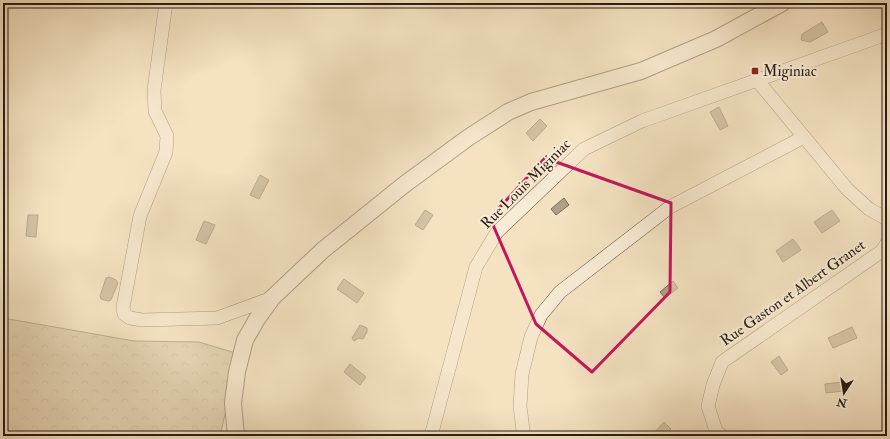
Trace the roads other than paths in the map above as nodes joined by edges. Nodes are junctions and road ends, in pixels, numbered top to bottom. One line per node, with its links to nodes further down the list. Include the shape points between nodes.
1 (166, 3): 8 (street, via 154,90 155,111 167,136 166,152 140,216 123,307 124,314 142,320 217,318)
2 (782, 3): 8 (street, via 716,39 641,71 531,102 508,112 468,137 405,184 322,250)
3 (887, 34): 4 (street, Rue Louis Miginiac)
4 (757, 80): 5 (street); 11 (street, Rue Louis Miginiac, via 642,121 584,149 497,232 476,268)
5 (804, 137): 6 (street, via 847,189 869,209); 9 (street, via 670,207 560,292 541,315 531,337 522,374 520,406)
6 (887, 219)
7 (887, 243): 12 (street, Rue Gaston et Albert Granet, via 882,250 722,362 708,406 716,431)
8 (272, 298): 10 (street, via 256,319 245,340 236,372 233,403)
9 (525, 434)
10 (236, 436)
11 (431, 436)
12 (722, 436)

